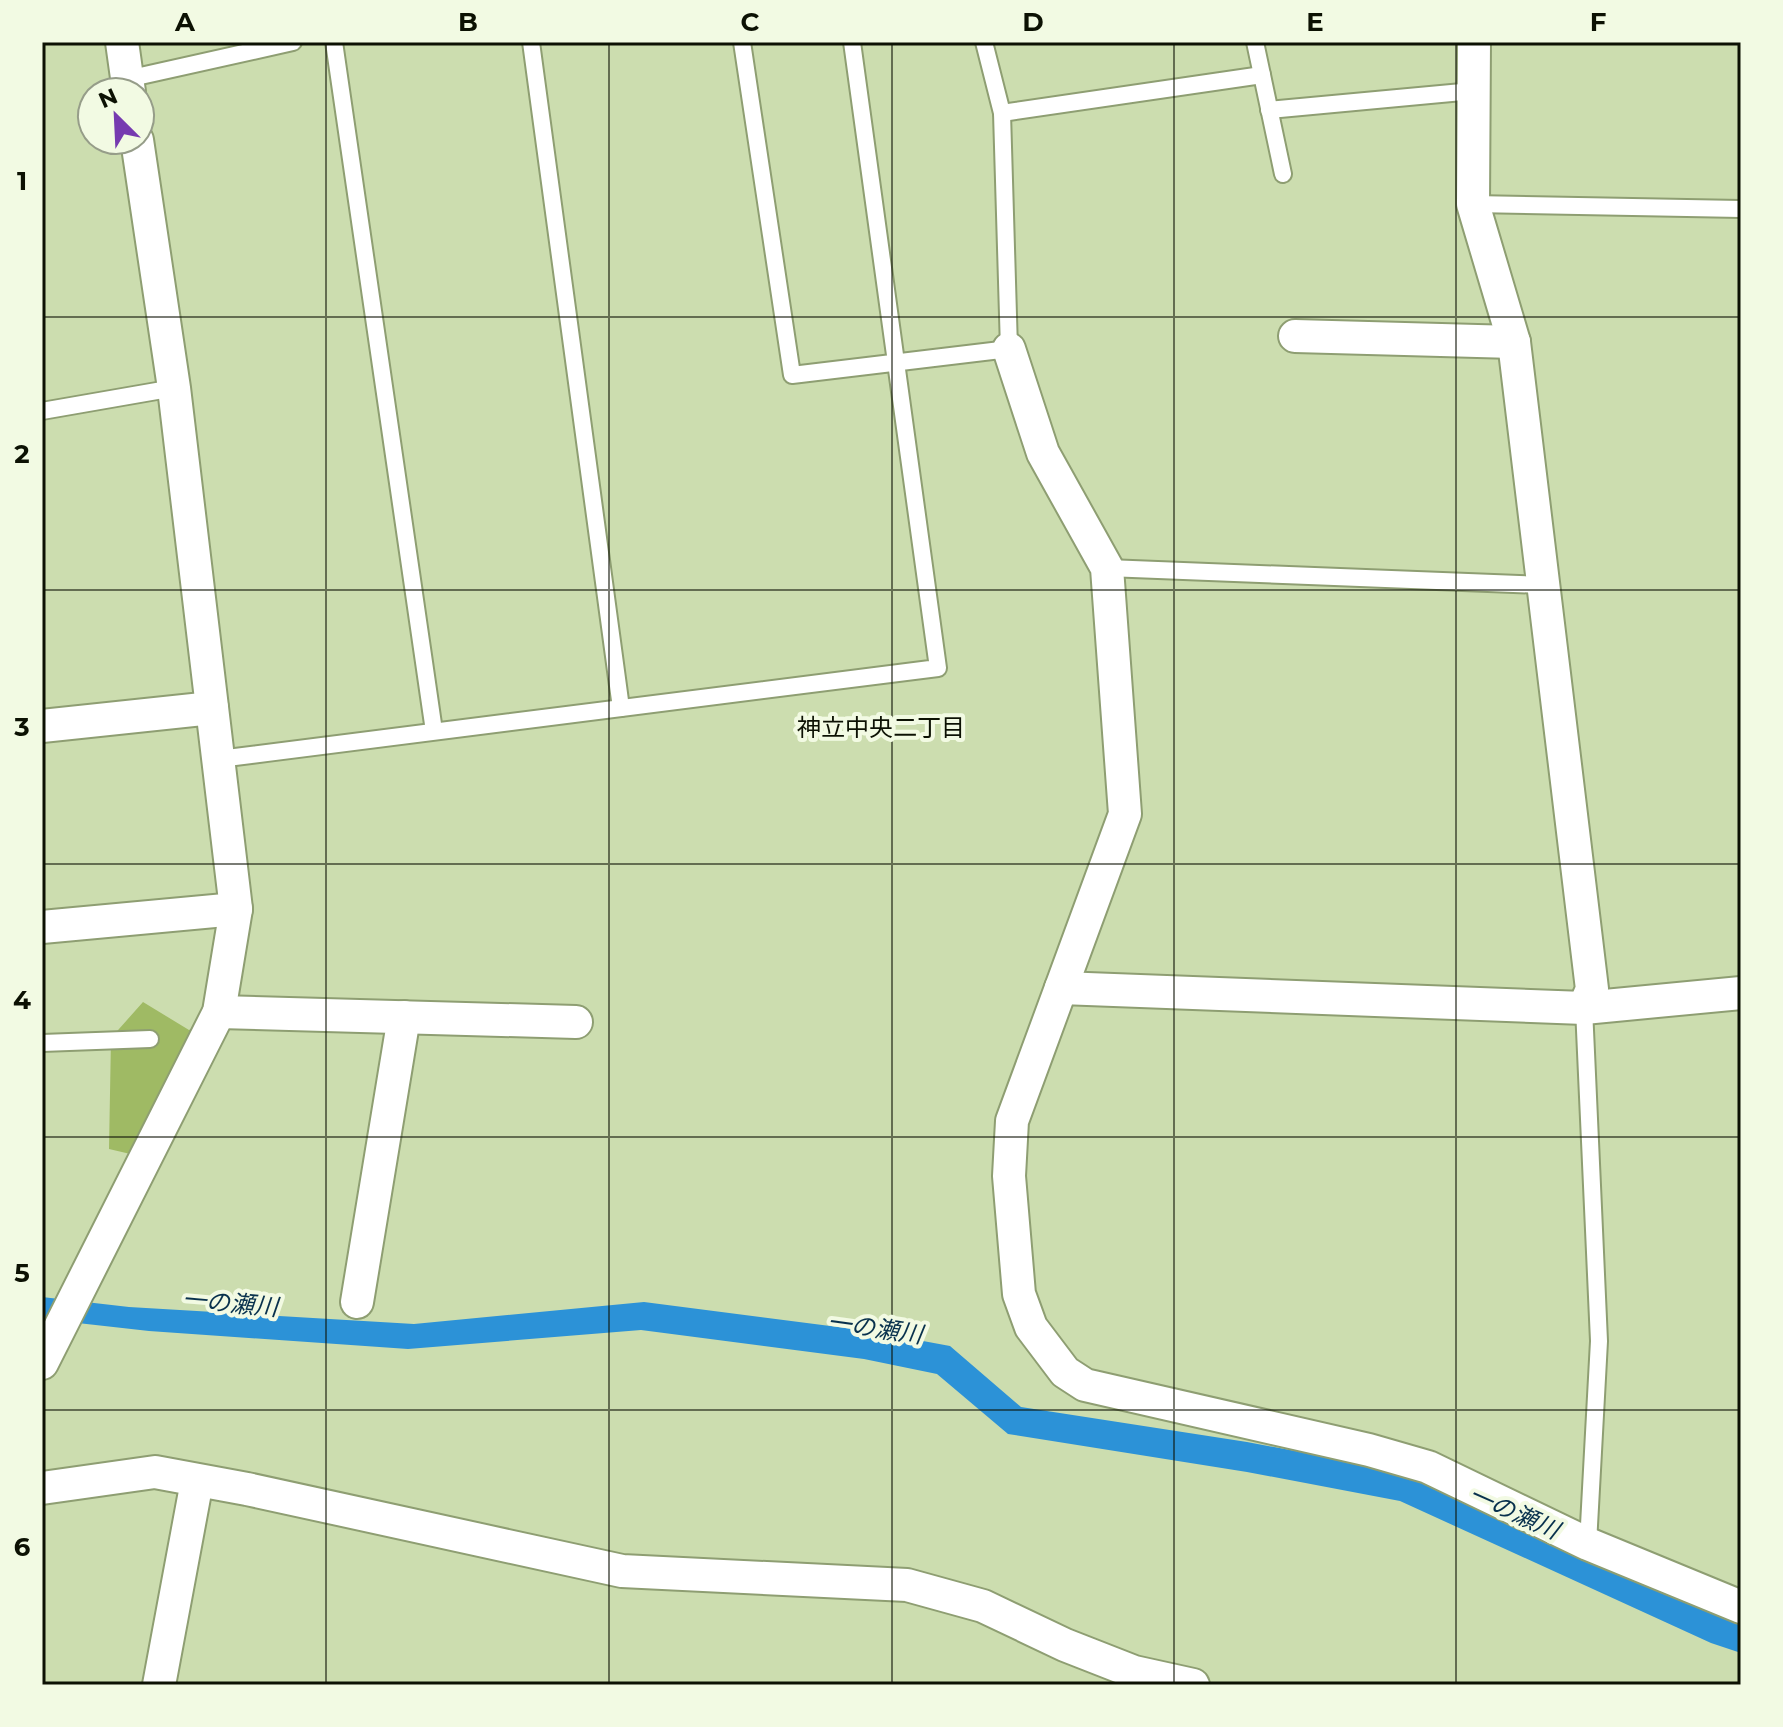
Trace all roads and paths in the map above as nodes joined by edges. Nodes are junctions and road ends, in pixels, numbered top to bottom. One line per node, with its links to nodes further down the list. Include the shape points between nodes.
1 (122, 42): 11 (street)
2 (293, 42): 12 (lane)
3 (334, 42): 31 (lane)
4 (531, 42): 29 (lane)
5 (742, 42): 23 (lane, via 792,375)
6 (852, 42): 23 (lane)
7 (984, 42): 15 (lane)
8 (1255, 42): 10 (lane)
9 (1474, 42): 13 (street)
10 (1262, 75): 14 (lane); 15 (lane)
11 (127, 76)
12 (156, 78)
13 (1473, 91): 14 (lane); 18 (street)
14 (1269, 110): 17 (lane)
15 (1002, 113): 22 (lane)
16 (139, 156): 24 (street)
17 (1283, 174)
18 (1473, 204): 19 (lane); 21 (street)
19 (1741, 209)
20 (1295, 336): 21 (street)
21 (1514, 342): 27 (street)
22 (1009, 349): 23 (lane); 26 (street, via 1043,453)
23 (896, 362): 29 (lane, via 938,668)
24 (174, 388): 25 (lane); 28 (street)
25 (42, 411)
26 (1107, 568): 27 (lane); 35 (street, via 1125,814)
27 (1542, 585): 37 (street, via 1592,989)
28 (212, 708): 30 (street); 32 (street)
29 (621, 708): 31 (lane)
30 (42, 726)
31 (434, 731): 32 (lane)
32 (219, 759): 33 (street)
33 (236, 909): 34 (street); 38 (street)
34 (42, 927)
35 (1061, 988): 37 (street); 47 (street, via 1012,1121 1009,1176 1019,1294 1031,1327 1065,1372 1085,1385 1428,1467)
36 (1741, 993): 37 (street)
37 (1584, 1008): 47 (lane, via 1599,1341)
38 (219, 1012): 39 (street); 44 (street)
39 (404, 1017): 40 (street); 43 (street)
40 (576, 1022)
41 (150, 1039): 42 (lane)
42 (42, 1043)
43 (357, 1302)
44 (42, 1363)
45 (197, 1481): 46 (street, via 155,1472); 49 (street); 50 (street, via 622,1571 907,1585 983,1606 1134,1672)
46 (42, 1488)
47 (1588, 1544): 48 (street)
48 (1741, 1607)
49 (159, 1685)
50 (1193, 1685)

